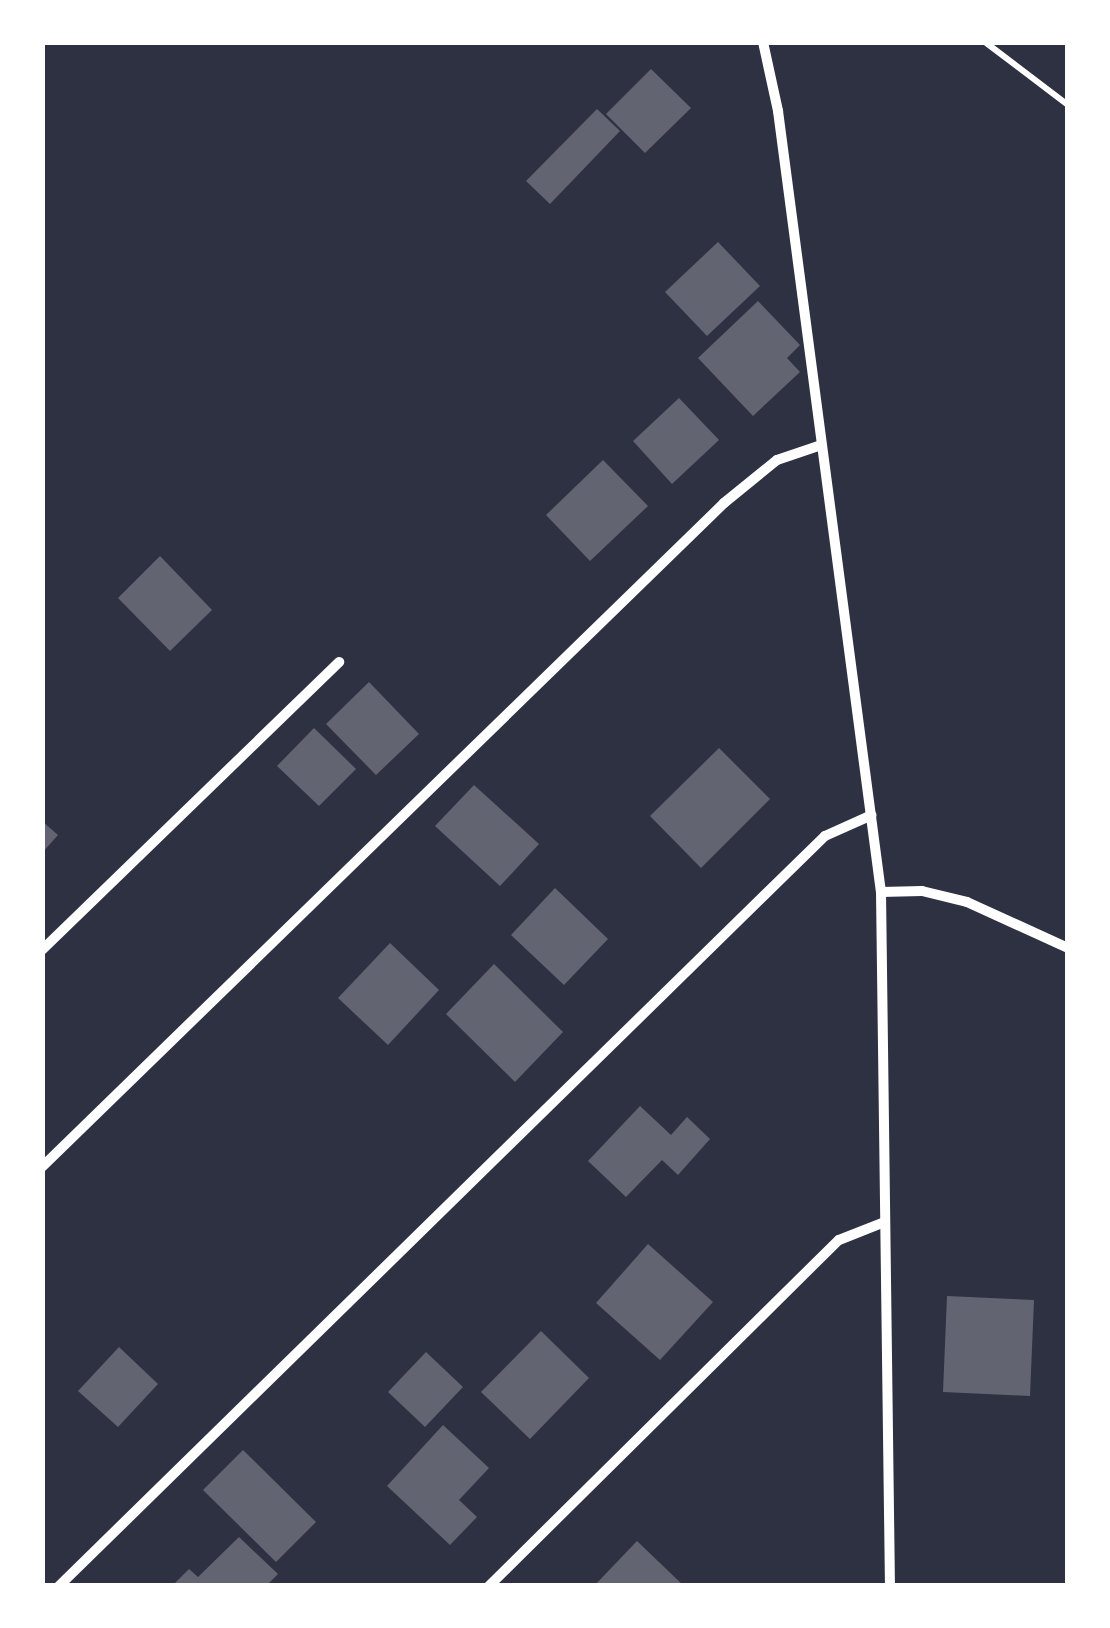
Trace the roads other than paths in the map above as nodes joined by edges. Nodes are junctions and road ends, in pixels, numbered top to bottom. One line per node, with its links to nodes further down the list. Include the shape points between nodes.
1 (763, 42): 2 (street)
2 (821, 445): 4 (street); 8 (street, via 777,460 724,503)
3 (339, 662): 7 (street)
4 (872, 815): 5 (street); 10 (street, via 826,836)
5 (881, 892): 6 (street, via 940,893); 9 (street)
6 (1068, 948)
7 (42, 950)
8 (42, 1167)
9 (882, 1223): 11 (street, via 839,1240); 12 (street)
10 (59, 1586)
11 (489, 1586)
12 (890, 1586)

